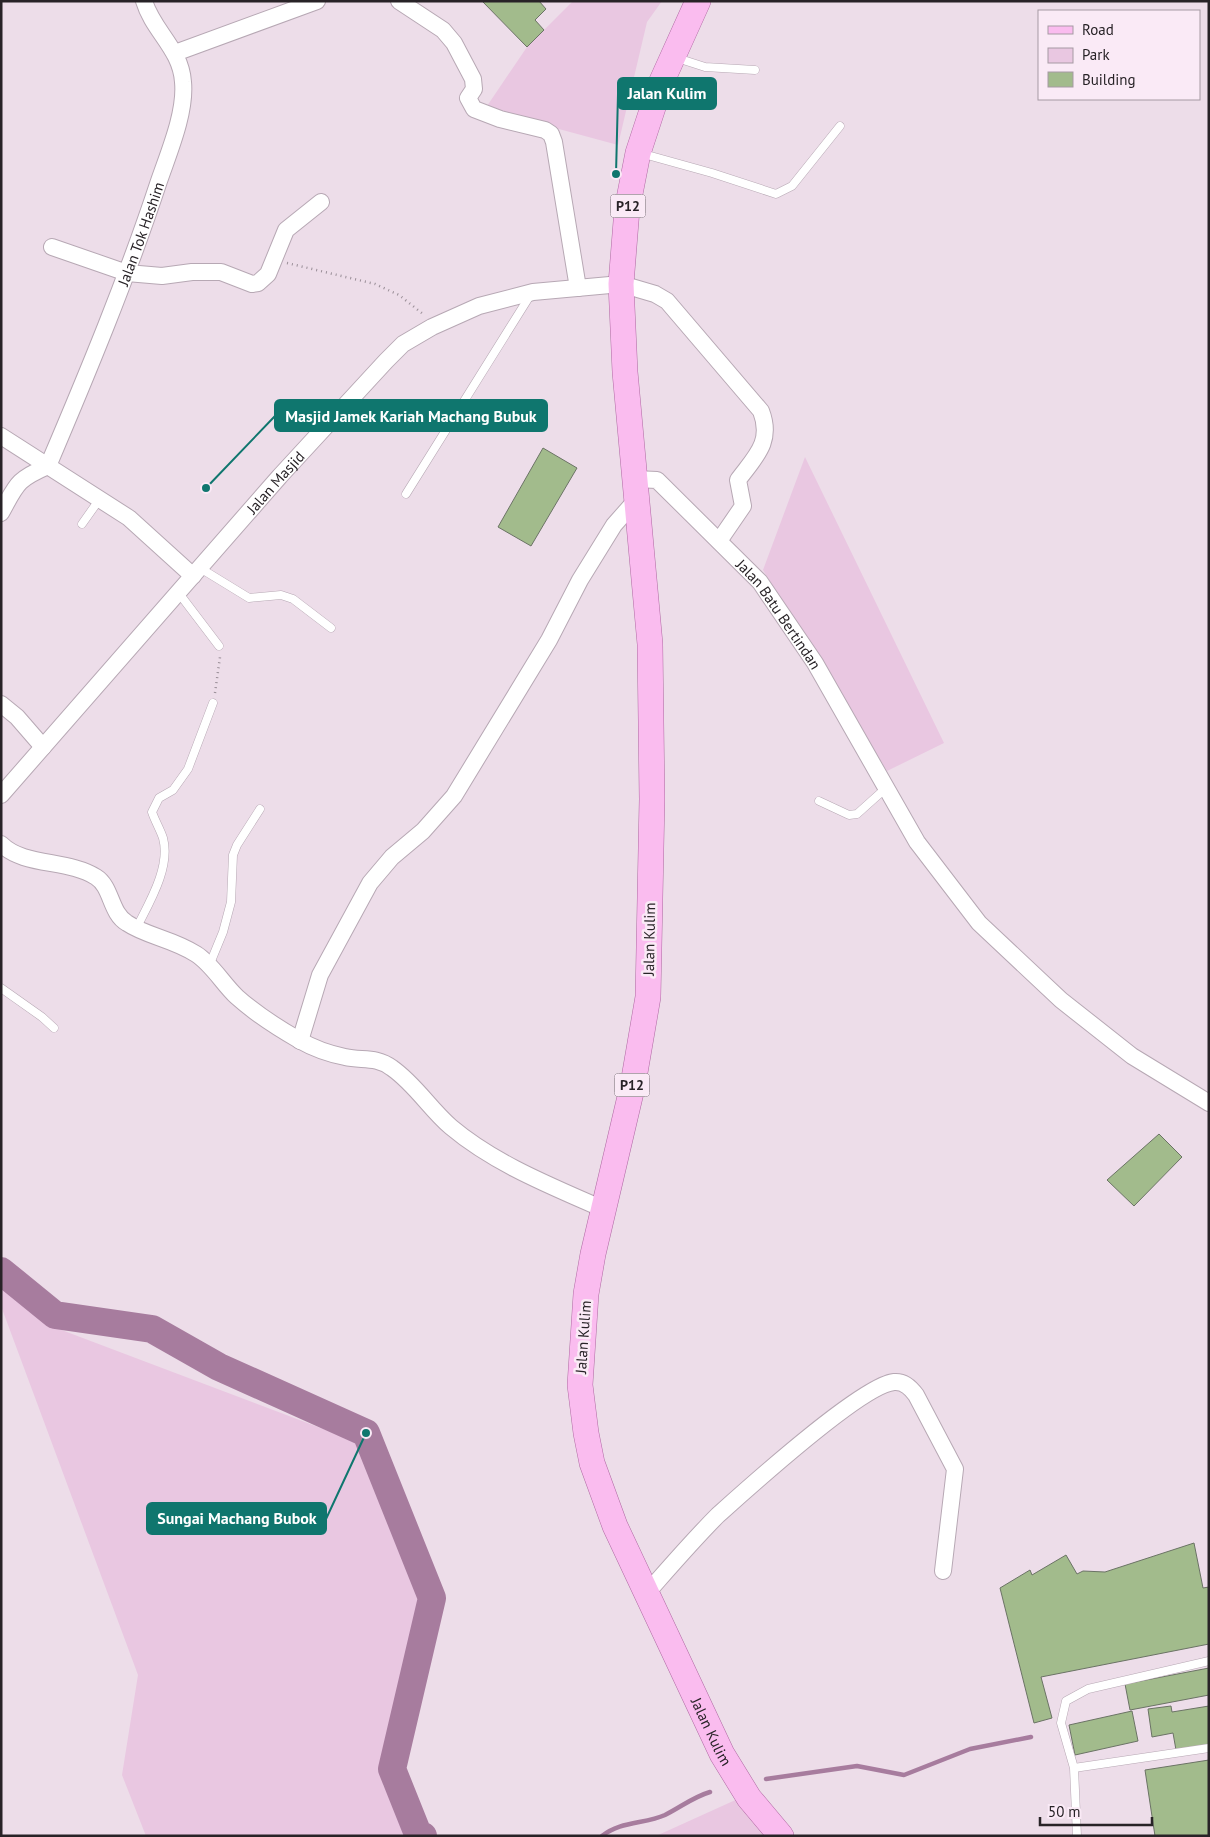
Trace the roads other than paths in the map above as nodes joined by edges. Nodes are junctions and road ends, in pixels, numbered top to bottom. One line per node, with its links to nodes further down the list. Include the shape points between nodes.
1 (144, 1): 5 (street, Jalan Tok Hashim, via 150,17)
2 (317, 1): 5 (street)
3 (399, 1): 14 (street, via 443,30 454,43 473,79 474,89 468,98 474,109 550,134 554,142)
4 (698, 1): 6 (main road, Jalan Kulim / P12)
5 (176, 53): 12 (street, Jalan Tok Hashim, via 184,82 174,138)
6 (672, 57): 7 (lane, via 704,67); 9 (main road, Jalan Kulim / P12)
7 (755, 70)
8 (840, 126): 9 (lane, via 792,186 776,194)
9 (638, 153): 13 (main road, Jalan Kulim / P12, via 627,209)
10 (321, 202): 12 (street, via 286,230 268,274 258,283 252,284 221,272 162,276)
11 (52, 247): 12 (street)
12 (127, 273): 17 (street, Jalan Tok Hashim)
13 (621, 284): 14 (street, Jalan Masjid); 18 (main road, Jalan Kulim / P12); 23 (street, via 667,301 761,411 766,423 758,456 738,480 743,506)
14 (578, 288): 15 (street, Jalan Masjid)
15 (533, 292): 19 (lane); 24 (street, Jalan Masjid, via 479,306 403,344)
16 (1, 436): 17 (street)
17 (48, 466): 20 (street); 21 (street, via 24,476)
18 (636, 489): 23 (street, Jalan Batu Bertindan, via 658,480); 40 (street, via 454,796 370,883 320,975); 42 (main road, Jalan Kulim / P12, via 650,635 648,997 633,1084)
19 (406, 494)
20 (99, 500): 22 (lane); 24 (street, via 129,518)
21 (1, 513)
22 (82, 524)
23 (719, 541): 31 (street, Jalan Batu Bertindan, via 760,582 815,663)
24 (196, 572): 25 (street, Jalan Masjid); 26 (lane, via 249,598 281,595 292,599)
25 (178, 592): 27 (lane); 30 (street, Jalan Masjid)
26 (331, 628)
27 (219, 646)
28 (213, 703): 36 (lane, via 188,769 173,790 160,798 152,812 163,838 164,859)
29 (1, 704): 30 (street)
30 (44, 747): 32 (street, Jalan Masjid)
31 (887, 786): 33 (lane, via 856,814 849,815); 41 (street, Jalan Batu Bertindan, via 917,842 979,923 1061,1000 1132,1056)
32 (1, 795)
33 (819, 801)
34 (260, 809): 37 (lane, via 233,855 231,902)
35 (1, 844): 36 (street, via 25,858 81,869 98,878 120,919)
36 (137, 928): 37 (street, via 175,941)
37 (209, 966): 40 (street, via 258,1014)
38 (1, 988): 39 (lane)
39 (54, 1028)
40 (300, 1041): 42 (street, via 346,1058 367,1058 391,1067 449,1125 503,1163)
41 (1209, 1103)
42 (604, 1209): 44 (main road, Jalan Kulim / P12, via 586,1294 580,1385 592,1463 615,1526)
43 (943, 1571): 44 (street, via 955,1469 916,1395 908,1386 896,1382 883,1385 842,1410 718,1516)
44 (646, 1594): 48 (main road, Jalan Kulim / P12, via 722,1754 749,1798)
45 (1209, 1661): 47 (lane, via 1088,1689 1066,1701 1060,1723)
46 (1209, 1748): 47 (lane)
47 (1074, 1768): 49 (lane)
48 (781, 1836)
49 (1077, 1836)

